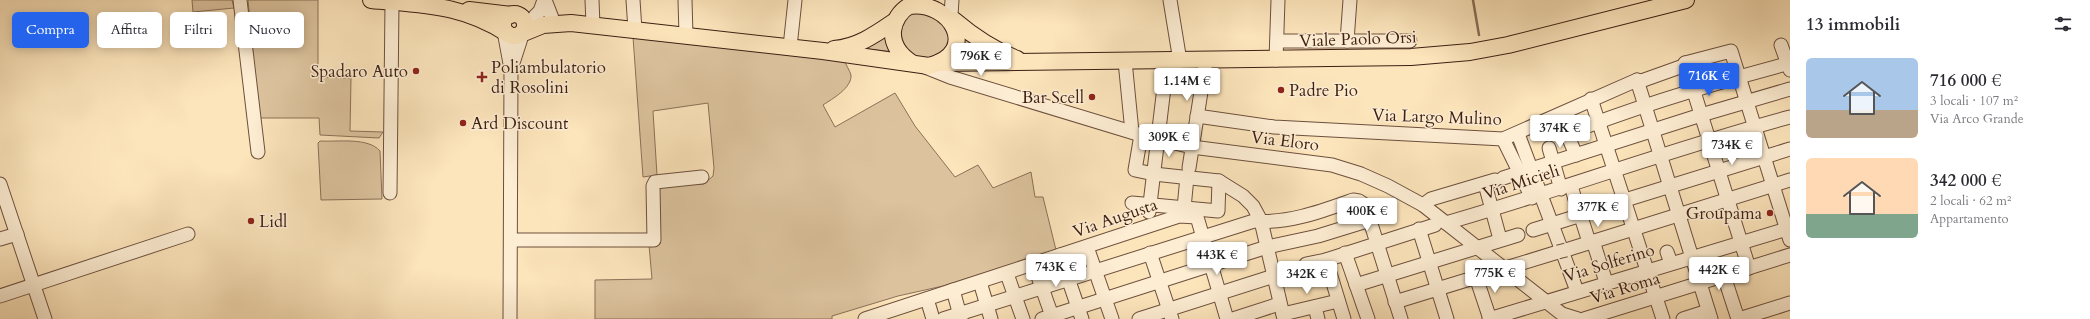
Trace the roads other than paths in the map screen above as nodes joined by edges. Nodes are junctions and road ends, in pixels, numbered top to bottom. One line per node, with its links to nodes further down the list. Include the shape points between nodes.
1 (240, 0): 62 (street)
2 (370, 0): 13 (main road)
3 (544, 0): 16 (street); 17 (street)
4 (592, 0): 20 (street)
5 (633, 0): 22 (street)
6 (685, 0): 23 (street)
7 (795, 0): 28 (street)
8 (1170, 0): 38 (street)
9 (1278, 0): 24 (street)
10 (1350, 0): 25 (street)
11 (1686, 0): 31 (main road, Viale Paolo Orsi, via 1537,38 1470,52 1411,57)
12 (924, 1): 15 (main road); 18 (main road, via 906,8)
13 (392, 2): 14 (main road); 80 (street)
14 (454, 9): 21 (main road); 21 (main road, via 488,11)
15 (952, 12): 33 (main road, via 974,36 1000,53); 36 (main road, via 957,39)
16 (535, 16): 17 (main road); 21 (main road)
17 (552, 18): 19 (main road)
18 (895, 21): 29 (main road, via 870,38 852,46); 35 (main road, via 894,41 904,58)
19 (571, 23): 20 (main road); 21 (main road)
20 (593, 25): 22 (main road)
21 (510, 28): 39 (street); 39 (street)
22 (635, 30): 23 (main road)
23 (686, 35): 28 (main road)
24 (1276, 41): 25 (street); 31 (street)
25 (1347, 41): 26 (street)
26 (1410, 41)
27 (1782, 45): 37 (street)
28 (790, 47): 29 (main road)
29 (823, 51): 35 (main road)
30 (1206, 60): 31 (main road, Viale Paolo Orsi); 38 (main road, Viale Paolo Orsi); 48 (street)
31 (1276, 60)
32 (1125, 61): 33 (main road, Viale Paolo Orsi); 38 (main road, Viale Paolo Orsi); 53 (street)
33 (1024, 62): 36 (main road, Viale Paolo Orsi)
34 (1685, 63): 40 (street, Via Largo Mulino, via 1731,51); 41 (street, Via Largo Mulino, via 1683,66 1641,81); 43 (street)
35 (916, 64): 36 (main road)
36 (946, 65): 53 (street, Via Eloro)
37 (1789, 65): 40 (street)
38 (1173, 66): 55 (street)
39 (511, 69): 104 (street)
40 (1737, 77): 43 (street); 45 (street)
41 (1637, 80): 44 (street, Via Largo Mulino); 46 (street)
42 (1790, 89): 45 (street)
43 (1694, 90): 46 (street); 47 (street)
44 (1591, 99): 50 (street); 54 (street, Via Largo Mulino)
45 (1745, 102): 47 (street); 51 (street)
46 (1645, 106): 50 (street); 52 (street)
47 (1701, 115): 52 (street); 57 (street)
48 (1197, 116): 56 (street, Via Largo Mulino, via 1274,127); 59 (street)
49 (1790, 117): 51 (street, Via Micieli)
50 (1598, 121): 58 (street); 63 (street, via 1567,134)
51 (1753, 127): 57 (street, Via Micieli); 65 (street)
52 (1652, 131): 58 (street); 64 (street)
53 (1136, 133): 55 (street, Via Eloro); 71 (street, via 1135,170)
54 (1518, 134): 56 (street, Via Largo Mulino); 68 (street)
55 (1159, 139): 59 (street, Via Eloro); 71 (street)
56 (1503, 139): 68 (street)
57 (1710, 139): 64 (street, Via Micieli); 69 (street)
58 (1606, 146): 63 (street); 67 (street)
59 (1192, 147): 70 (street); 85 (street, Via Eloro, via 1332,165 1388,186)
60 (1549, 148): 66 (street)
61 (1790, 149): 65 (street)
62 (258, 152)
63 (1576, 155): 66 (street)
64 (1660, 155): 67 (street, Via Micieli); 78 (street)
65 (1764, 158): 69 (street); 77 (street)
66 (1553, 162): 68 (street); 79 (street)
67 (1614, 170): 79 (street, Via Micieli); 82 (street)
68 (1526, 171): 75 (street); 81 (street)
69 (1720, 172): 78 (street); 83 (street)
70 (1188, 173): 71 (street); 74 (street); 87 (street)
71 (1154, 174): 86 (street)
72 (702, 177): 104 (street, via 655,182 654,240)
73 (1790, 180): 77 (street)
74 (1219, 181): 87 (street, via 1218,211); 92 (street, via 1243,196)
75 (1495, 181): 85 (street, via 1431,200); 88 (street)
76 (0, 184): 99 (street)
77 (1772, 186): 83 (street); 98 (street)
78 (1670, 187): 82 (street); 89 (street)
79 (1566, 189): 81 (street, Via Micieli); 90 (street)
80 (390, 192)
81 (1536, 197): 88 (street, Via Micieli); 94 (street)
82 (1625, 200): 90 (street); 96 (street)
83 (1728, 200): 89 (street); 108 (street)
84 (1132, 202): 86 (street)
85 (1423, 205): 93 (street, Via Eloro)
86 (1149, 208): 87 (street)
87 (1184, 208)
88 (1492, 210): 93 (street, Via Micieli); 105 (street)
89 (1678, 215): 96 (street); 115 (street)
90 (1578, 216): 94 (street); 107 (street)
91 (1370, 220): 92 (street, via 1365,205 1353,200 1312,214); 106 (street); 110 (street, via 1318,236)
92 (1262, 221): 102 (street, via 1254,221); 110 (street)
93 (1440, 224): 95 (street, Via Micieli); 111 (street, Via Eloro)
94 (1552, 224): 97 (street); 141 (street)
95 (1419, 229): 106 (street, Via Micieli); 118 (street)
96 (1633, 229): 107 (street, via 1614,241); 125 (street)
97 (1534, 230)
98 (1788, 231): 108 (street, Via Solferino)
99 (17, 234): 103 (street); 135 (street)
100 (188, 234): 135 (street)
101 (1518, 235): 105 (street)
102 (1204, 237): 109 (street, Via Augusta, via 1197,217 1179,216); 112 (street); 121 (street)
103 (0, 239)
104 (511, 240): 165 (street)
105 (1500, 240): 111 (street)
106 (1376, 242): 113 (street, Via Micieli); 129 (street)
107 (1591, 242): 123 (street); 134 (street)
108 (1741, 243): 115 (street, Via Solferino); 122 (street)
109 (1087, 247): 114 (street, Via Augusta); 124 (street)
110 (1266, 247): 121 (street); 128 (street)
111 (1476, 247): 118 (street); 123 (street, Via Eloro)
112 (1150, 253): 124 (street); 133 (street)
113 (1345, 253): 117 (street, Via Micieli); 137 (street)
114 (1060, 256): 120 (street, Via Augusta); 131 (street)
115 (1692, 256): 125 (street, Via Solferino, via 1669,257); 136 (street)
116 (1789, 256): 122 (street)
117 (1326, 260): 119 (street, Via Micieli); 148 (street)
118 (1429, 262): 129 (street); 139 (street)
119 (1306, 264)
120 (1034, 265): 126 (street, Via Augusta); 138 (street)
121 (1212, 265): 133 (street); 142 (street)
122 (1749, 268): 127 (street)
123 (1505, 269): 130 (street); 149 (street, Via Eloro)
124 (1096, 270): 131 (street); 147 (street)
125 (1647, 270): 134 (street, Via Solferino); 145 (street)
126 (1007, 274): 132 (street, Via Augusta); 144 (street)
127 (1727, 275): 136 (street, Via Roma); 183 (street)
128 (1274, 276): 142 (street); 153 (street)
129 (1386, 276): 137 (street); 150 (street)
130 (1476, 277): 139 (street); 178 (street)
131 (1068, 279): 138 (street); 155 (street)
132 (980, 282): 140 (street, Via Augusta); 152 (street)
133 (1160, 282): 147 (street); 157 (street)
134 (1606, 282): 141 (street, Via Solferino)
135 (34, 283): 143 (street); 164 (street)
136 (1700, 283): 145 (street, Via Roma); 159 (street)
137 (1356, 285): 175 (street)
138 (1042, 287): 144 (street); 163 (street)
139 (1438, 288): 150 (street); 177 (street)
140 (953, 290): 146 (street, Via Augusta); 160 (street)
141 (1577, 291): 149 (street, Via Solferino)
142 (1220, 293): 157 (street); 172 (street)
143 (0, 296)
144 (1016, 296): 152 (street); 169 (street)
145 (1656, 298): 180 (street, Via Roma); 181 (street)
146 (927, 299): 154 (street, Via Augusta); 166 (street)
147 (1105, 300): 155 (street); 170 (street)
148 (1338, 301): 156 (street); 174 (street)
149 (1547, 301): 161 (street, Via Eloro); 178 (street, Via Solferino)
150 (1395, 302): 176 (street)
151 (1790, 303): 183 (street)
152 (987, 305): 160 (street); 168 (street)
153 (1282, 312): 158 (street); 173 (street)
154 (901, 313): 162 (street, Via Augusta)
155 (1081, 313): 163 (street)
156 (1316, 313): 158 (street)
157 (1170, 314): 171 (street)
158 (1298, 315)
159 (1709, 315): 182 (street)
160 (961, 316): 167 (street)
161 (1563, 316): 179 (street, Via Eloro)
162 (869, 318)
163 (1049, 318)
164 (45, 319)
165 (510, 319)
166 (933, 319)
167 (943, 319)
168 (991, 319)
169 (1023, 319)
170 (1112, 319)
171 (1139, 319)
172 (1227, 319)
173 (1233, 319)
174 (1344, 319)
175 (1368, 319)
176 (1400, 319)
177 (1447, 319)
178 (1490, 319)
179 (1578, 319)
180 (1584, 319)
181 (1663, 319)
182 (1683, 319)
183 (1738, 319)

